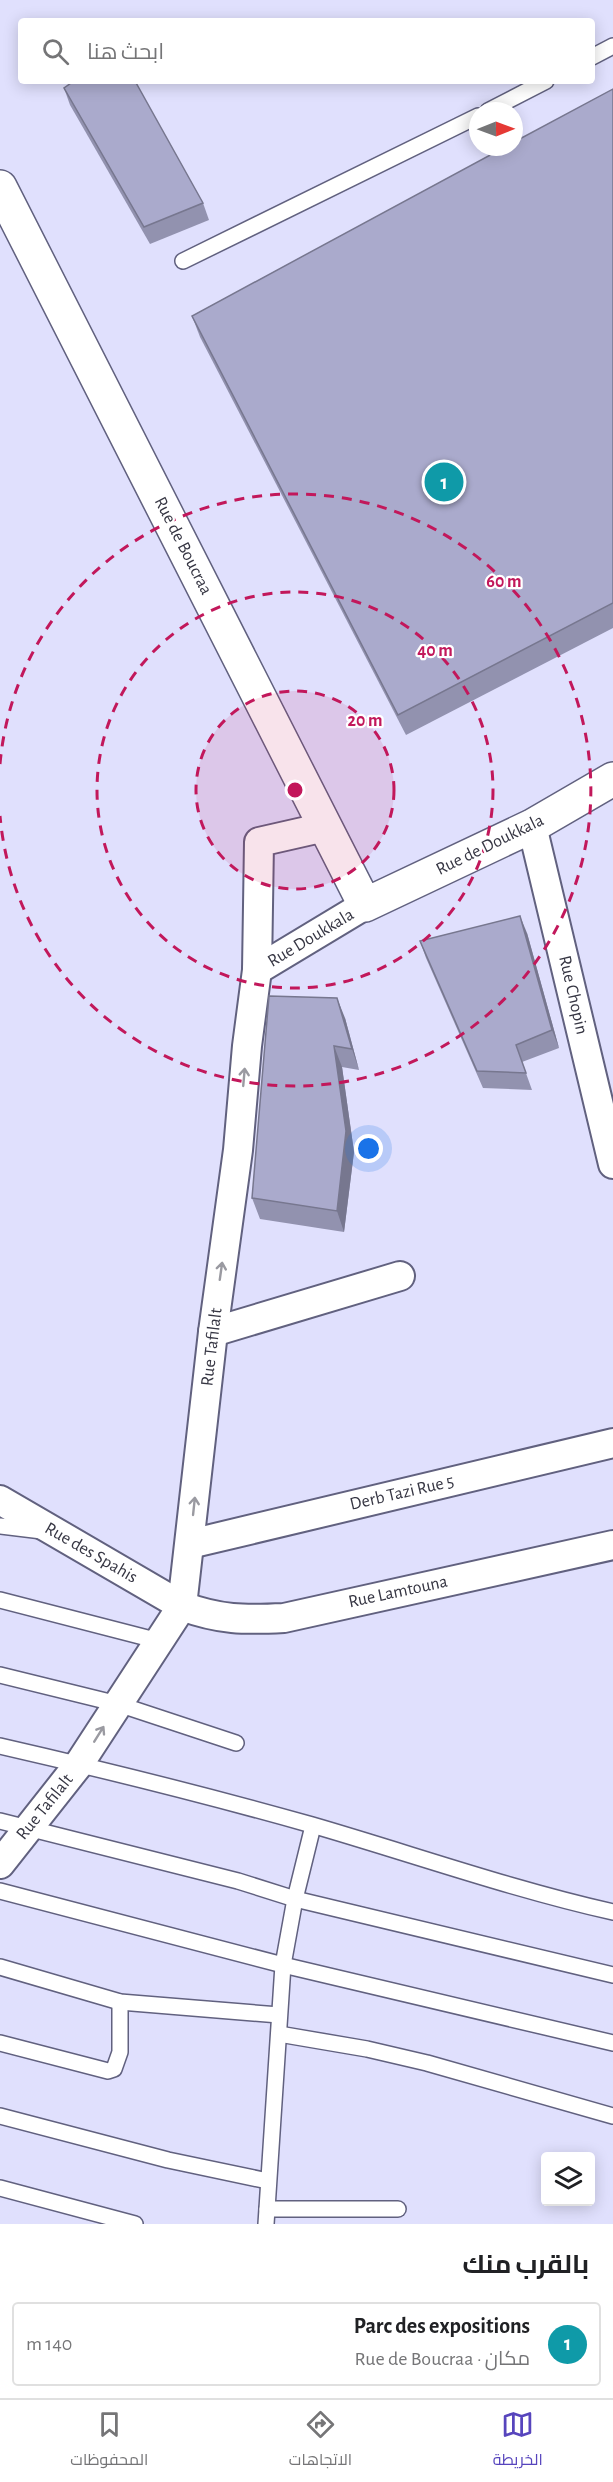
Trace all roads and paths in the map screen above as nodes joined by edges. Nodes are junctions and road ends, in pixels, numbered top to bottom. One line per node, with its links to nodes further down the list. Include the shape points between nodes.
1 (613, 46): 2 (lane)
2 (595, 55)
3 (540, 84): 4 (lane)
4 (505, 102)
5 (469, 120): 7 (lane)
6 (0, 187): 10 (street, Rue de Boucraa)
7 (183, 261)
8 (613, 779): 9 (street, Rue de Doukkala)
9 (532, 826): 11 (street, Rue de Doukkala); 13 (street, Rue Chopin)
10 (325, 827): 11 (street, Rue de Boucraa); 12 (street, Rue Tafilalt, via 259,842)
11 (365, 905): 12 (street, Rue Doukkala)
12 (257, 970): 15 (street, Rue Tafilalt, one-way to 12)
13 (613, 1164)
14 (400, 1276): 15 (street)
15 (213, 1332): 20 (street, Rue Tafilalt, one-way to 15)
16 (613, 1443): 20 (street, Derb Tazi Rue 5)
17 (0, 1500): 19 (street, Rue des Spahis)
18 (0, 1526): 19 (lane)
19 (55, 1533): 23 (street, Rue des Spahis)
20 (190, 1544): 23 (street, Rue Tafilalt)
21 (613, 1545): 23 (street, Rue Lamtouna, via 284,1618 228,1619)
22 (0, 1600): 24 (lane)
23 (182, 1606): 24 (street, Rue Tafilalt)
24 (159, 1641): 26 (street, Rue Tafilalt)
25 (0, 1675): 26 (lane)
26 (118, 1704): 27 (lane); 29 (street, Rue Tafilalt, one-way to 26)
27 (236, 1743)
28 (0, 1746): 29 (lane)
29 (79, 1764): 31 (lane); 32 (street, Rue Tafilalt)
30 (0, 1821): 32 (lane)
31 (313, 1826): 35 (lane); 36 (lane)
32 (27, 1829): 33 (street, Rue Tafilalt); 35 (lane, via 238,1881)
33 (0, 1864)
34 (0, 1891): 37 (lane)
35 (295, 1899): 37 (lane); 39 (lane)
36 (613, 1912)
37 (283, 1965): 41 (lane); 44 (lane)
38 (0, 1967): 40 (lane)
39 (613, 1975)
40 (120, 2002): 41 (lane); 43 (lane, via 120,2052 114,2069 108,2071)
41 (279, 2015): 42 (lane)
42 (279, 2034): 45 (lane, via 427,2063); 47 (lane)
43 (0, 2043)
44 (613, 2043)
45 (613, 2115)
46 (0, 2116): 47 (lane, via 168,2160)
47 (268, 2181): 50 (lane)
48 (0, 2188): 51 (lane)
49 (398, 2209): 50 (lane)
50 (266, 2217)
51 (135, 2224)

